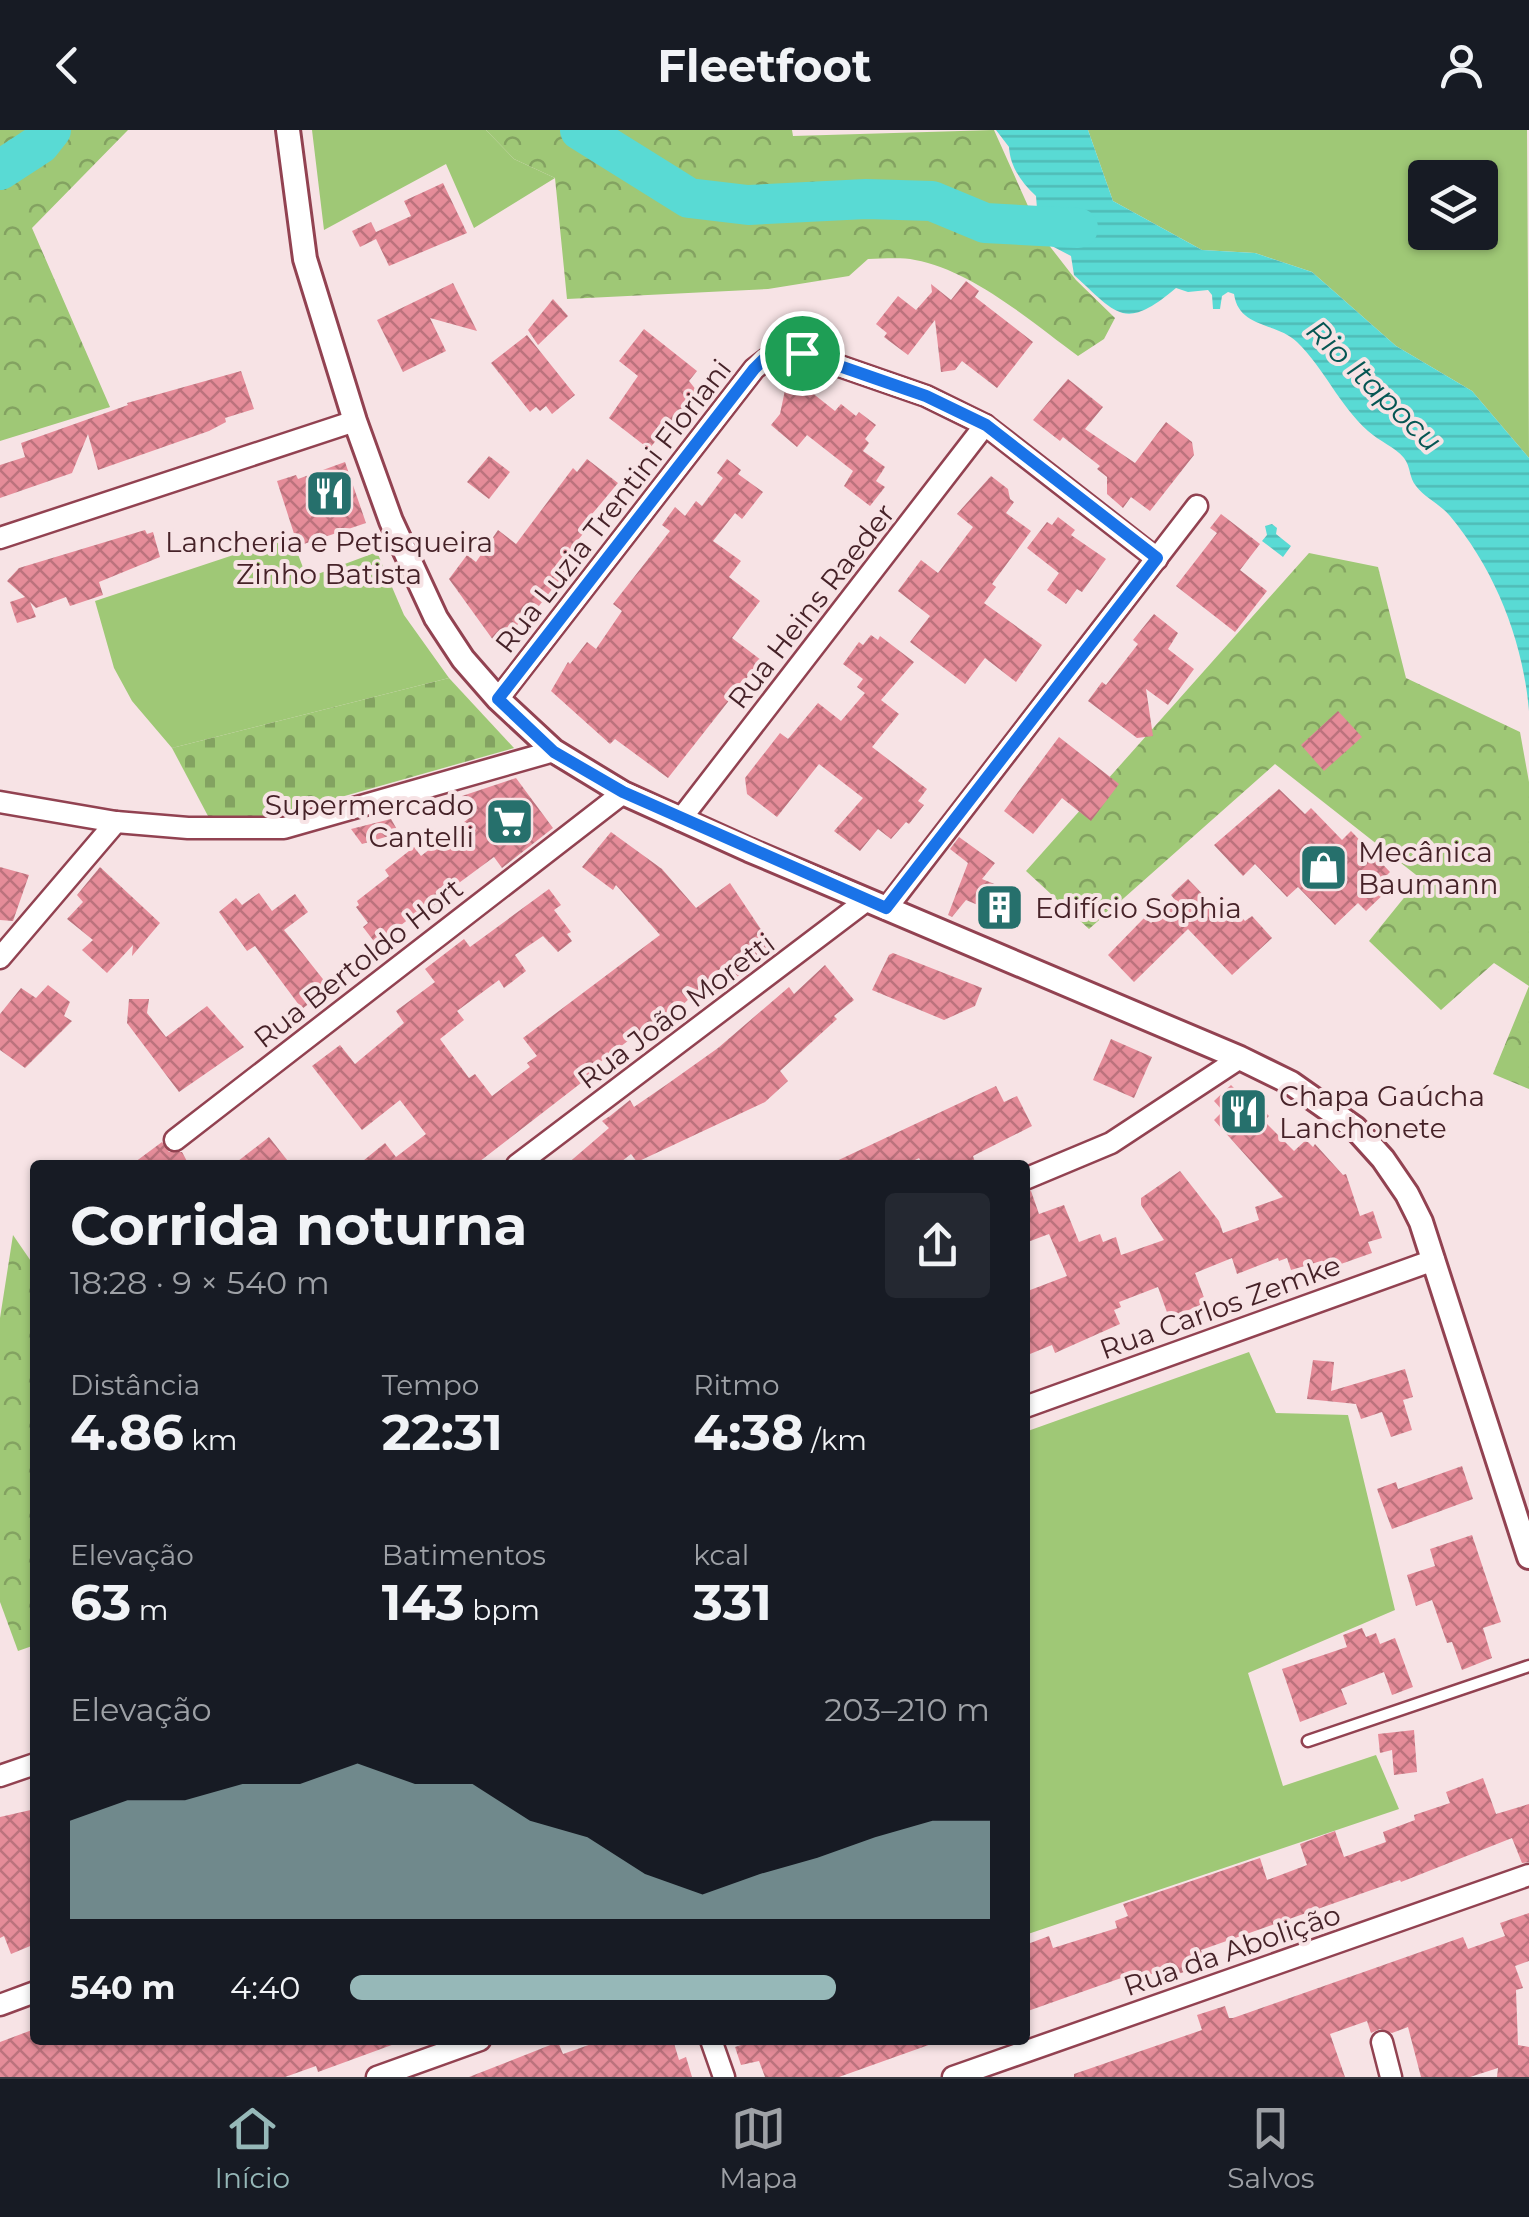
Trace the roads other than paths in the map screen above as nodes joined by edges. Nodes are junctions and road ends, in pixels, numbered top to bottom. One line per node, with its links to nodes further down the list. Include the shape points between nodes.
1 (288, 130): 2 (street, via 304,258)
2 (355, 421): 5 (street); 7 (street, via 390,521 436,618)
3 (986, 425): 6 (street); 7 (street, Rua Luzia Trentini Floriani, via 855,371 802,353 776,352 754,369); 11 (street, Rua Heins Raeder)
4 (1197, 506): 6 (street, Rua João Moretti)
5 (0, 538)
6 (1157, 558): 13 (street, Rua João Moretti)
7 (498, 699): 8 (street)
8 (554, 752): 9 (street); 12 (street, via 284,828)
9 (623, 792): 11 (street); 16 (street, Rua Bertoldo Hort)
10 (0, 802): 12 (street)
11 (680, 820): 13 (street)
12 (116, 822): 14 (street)
13 (876, 904): 15 (street); 17 (street, Rua João Moretti)
14 (0, 958)
15 (1240, 1058): 18 (street, via 1111,1143); 19 (street, via 1291,1083 1355,1128 1408,1194)
16 (175, 1140)
17 (524, 1160)
18 (1030, 1177)
19 (1434, 1260): 20 (street, Rua Carlos Zemke); 21 (street)
20 (1030, 1405)
21 (1529, 1557)
22 (1529, 1666): 23 (lane)
23 (1308, 1741)
24 (30, 1766): 25 (street)
25 (0, 1776)
26 (1529, 1875): 34 (street, Rua da Abolição)
27 (30, 1994): 28 (street)
28 (0, 2004)
29 (1382, 2042): 35 (street)
30 (466, 2045): 32 (street)
31 (713, 2045): 33 (street)
32 (377, 2077)
33 (724, 2077)
34 (953, 2077)
35 (1391, 2077)

